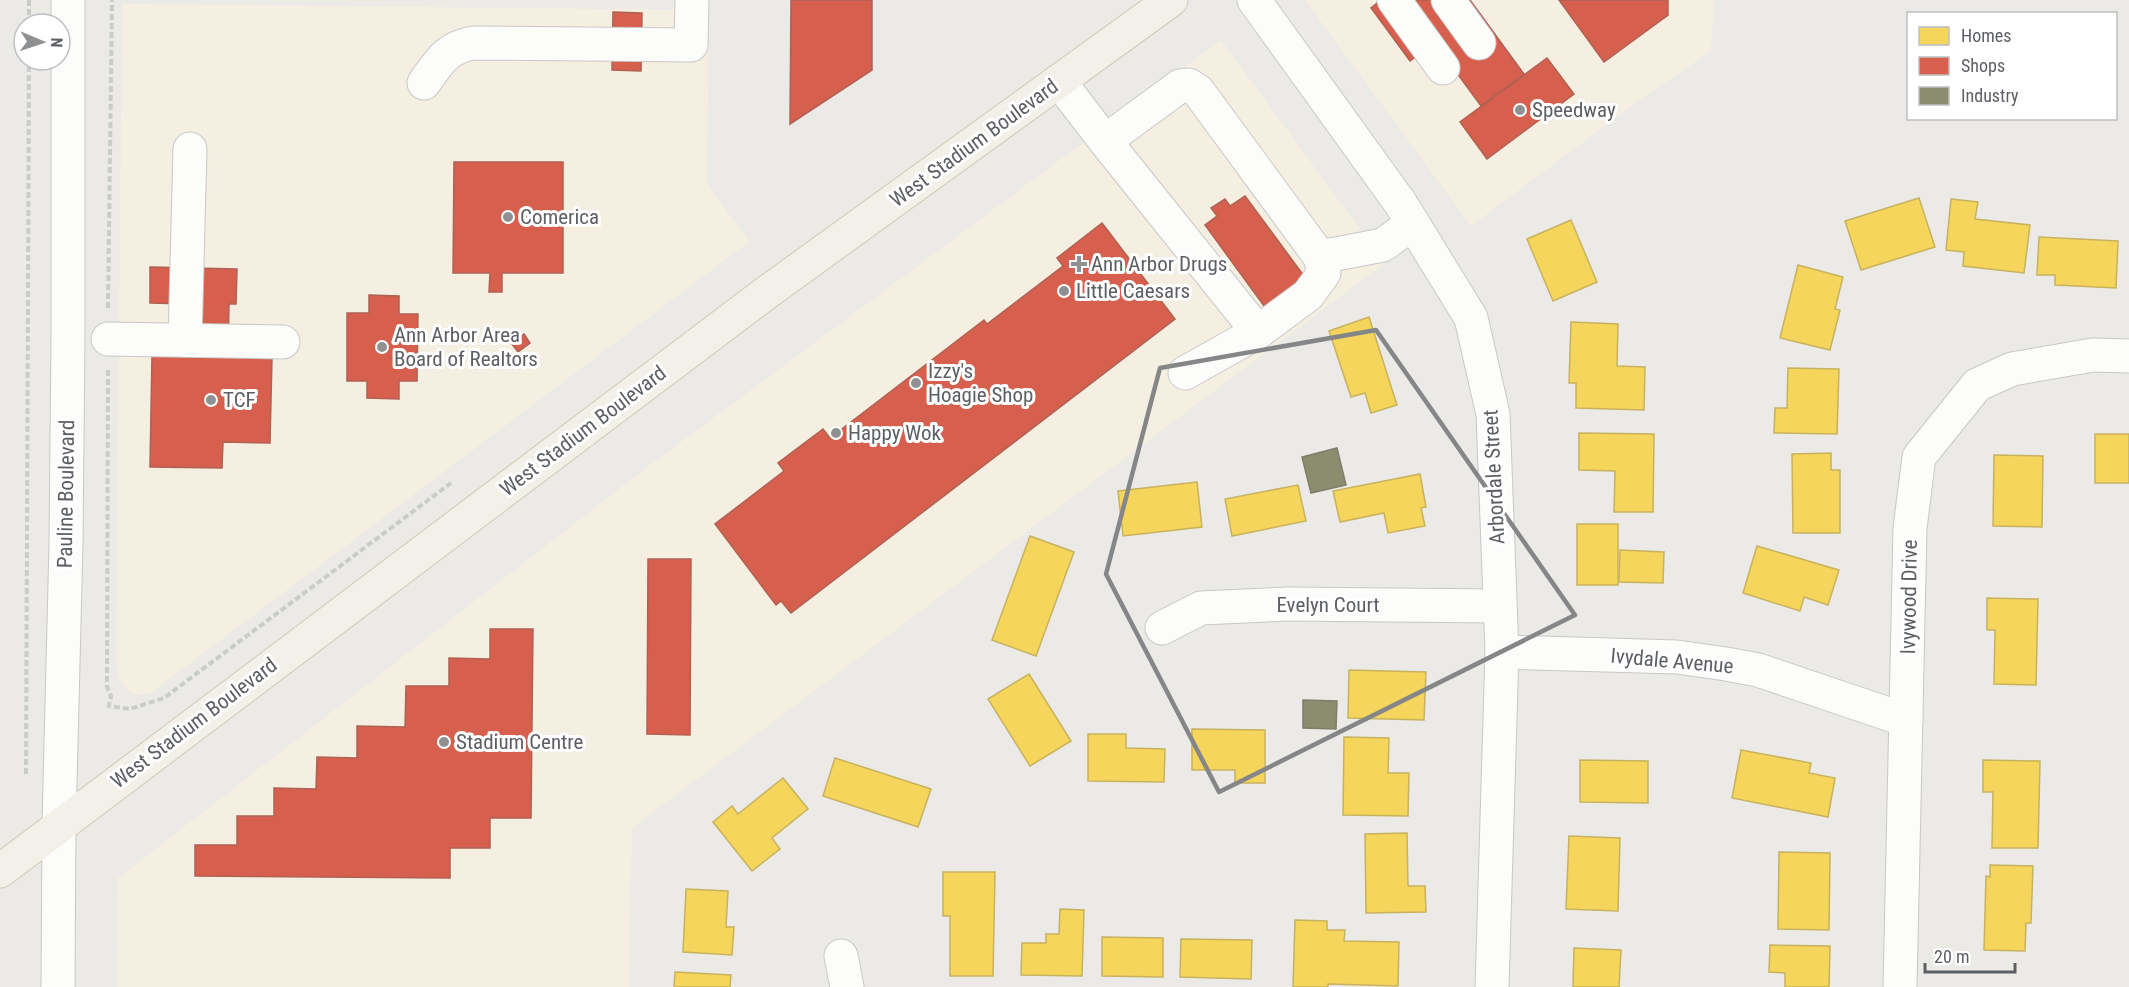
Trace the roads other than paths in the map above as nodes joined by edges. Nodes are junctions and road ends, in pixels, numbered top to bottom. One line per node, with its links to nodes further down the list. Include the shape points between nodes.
1 (68, 0): 25 (street, Pauline Boulevard, via 67,438)
2 (693, 0): 10 (street, via 691,45 473,43 451,50)
3 (1171, 0): 9 (main road, West Stadium Boulevard)
4 (1254, 0): 13 (street, Arbordale Street)
5 (1394, 0): 8 (street)
6 (1448, 0): 7 (street)
7 (1479, 43)
8 (1443, 68)
9 (1059, 81): 11 (street); 25 (main road, West Stadium Boulevard, via 766,293)
10 (424, 83)
11 (1105, 141): 14 (street, via 1180,86 1189,85 1198,91); 15 (street)
12 (190, 149): 17 (street)
13 (1413, 223): 14 (street, via 1383,244); 21 (street, Arbordale Street, via 1471,318 1493,414)
14 (1320, 256): 15 (street, via 1324,273 1308,295)
15 (1258, 332): 20 (street)
16 (108, 339): 17 (street)
17 (185, 340): 18 (street)
18 (283, 342)
19 (2129, 356): 24 (street, Ivywood Drive, via 2093,355 2012,369 1977,385 1919,457 1910,528)
20 (1185, 373)
21 (1499, 606): 22 (street, Evelyn Court, via 1287,604 1201,608); 23 (street, Arbordale Street)
22 (1162, 628)
23 (1502, 652): 24 (street, Ivydale Avenue, via 1677,657 1726,664 1758,670); 30 (street, Arbordale Street)
24 (1905, 720): 31 (street, Ivywood Drive)
25 (59, 824): 26 (main road, West Stadium Boulevard); 28 (street, Pauline Boulevard)
26 (0, 870)
27 (841, 956): 29 (street)
28 (58, 987)
29 (847, 987)
30 (1492, 987)
31 (1900, 987)

